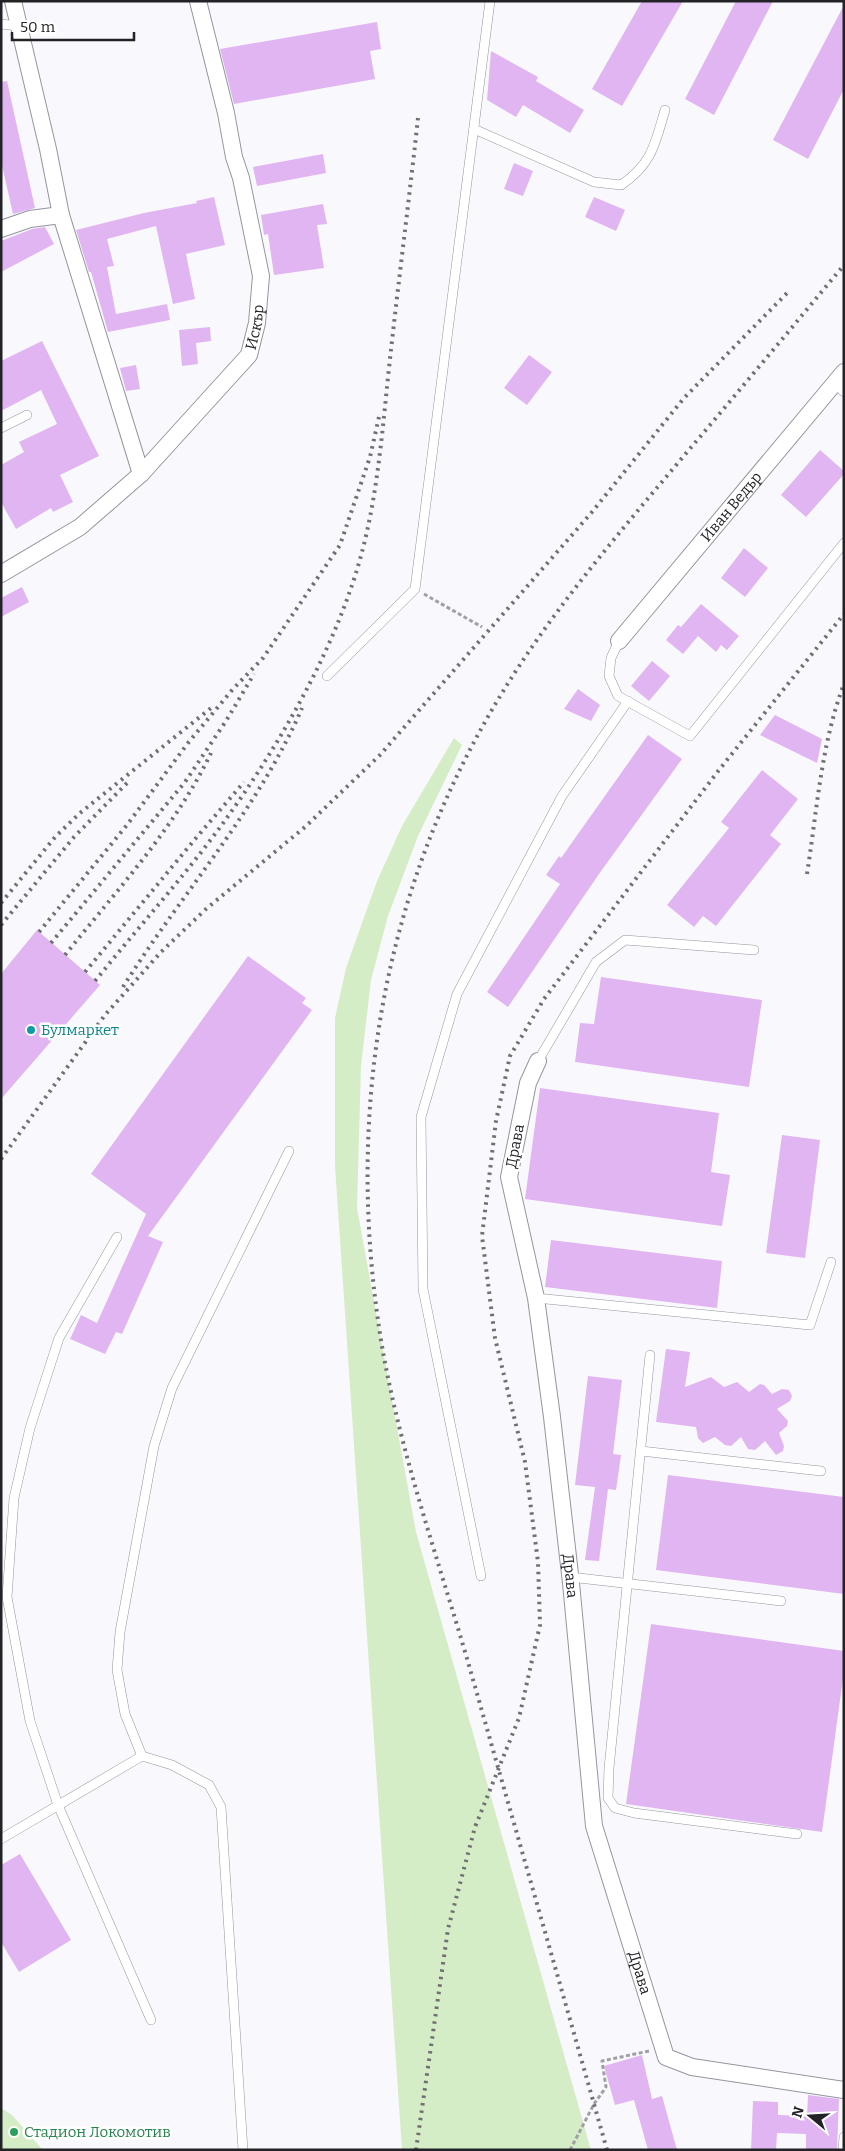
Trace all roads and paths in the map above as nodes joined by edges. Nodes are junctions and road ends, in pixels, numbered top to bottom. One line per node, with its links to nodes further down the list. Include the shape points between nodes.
1 (13, 1): 4 (street)
2 (198, 1): 12 (street, Искър, via 261,276 257,323 249,355)
3 (490, 1): 6 (lane)
4 (9, 25): 7 (street, via 48,149)
5 (665, 110): 6 (lane, via 653,149 639,172 621,185 594,182)
6 (474, 129): 15 (lane)
7 (61, 214): 8 (street, via 30,219); 12 (street)
8 (1, 229)
9 (841, 382): 17 (street, Иван Ведър)
10 (27, 415): 11 (lane)
11 (1, 428)
12 (141, 474): 14 (street, Искър, via 80,527)
13 (844, 543): 19 (lane, via 690,736)
14 (1, 574)
15 (415, 589): 16 (path); 18 (lane)
16 (482, 627)
17 (619, 641): 19 (lane, via 611,658 609,676 618,696)
18 (327, 676)
19 (628, 701): 29 (lane, via 562,796 457,994 421,1117 423,1289)
20 (754, 950): 21 (lane, via 625,940 596,962)
21 (538, 1061): 25 (street, Драва, via 528,1083 509,1177)
22 (289, 1151): 33 (lane, via 172,1388 154,1446 120,1632 117,1670 125,1714)
23 (117, 1237): 34 (lane, via 59,1338 30,1428 14,1498 7,1596 30,1721)
24 (831, 1262): 25 (lane, via 810,1325)
25 (536, 1298): 30 (street, Драва)
26 (650, 1355): 27 (lane)
27 (641, 1451): 28 (lane); 31 (lane)
28 (821, 1471)
29 (482, 1576)
30 (570, 1577): 31 (lane); 38 (street, Драва, via 594,1826)
31 (627, 1584): 32 (lane); 35 (lane, via 608,1798 615,1808 634,1813)
32 (781, 1601)
33 (142, 1756): 34 (lane); 41 (lane, via 172,1765 209,1784 221,1807)
34 (58, 1805): 36 (lane); 37 (lane)
35 (797, 1834)
36 (1, 1839)
37 (151, 2020)
38 (663, 2050): 39 (street, via 666,2057 692,2067); 42 (path, via 637,2052 602,2062 606,2088)
39 (844, 2090)
40 (844, 2137): 43 (lane)
41 (243, 2150)
42 (570, 2150)
43 (843, 2150)

